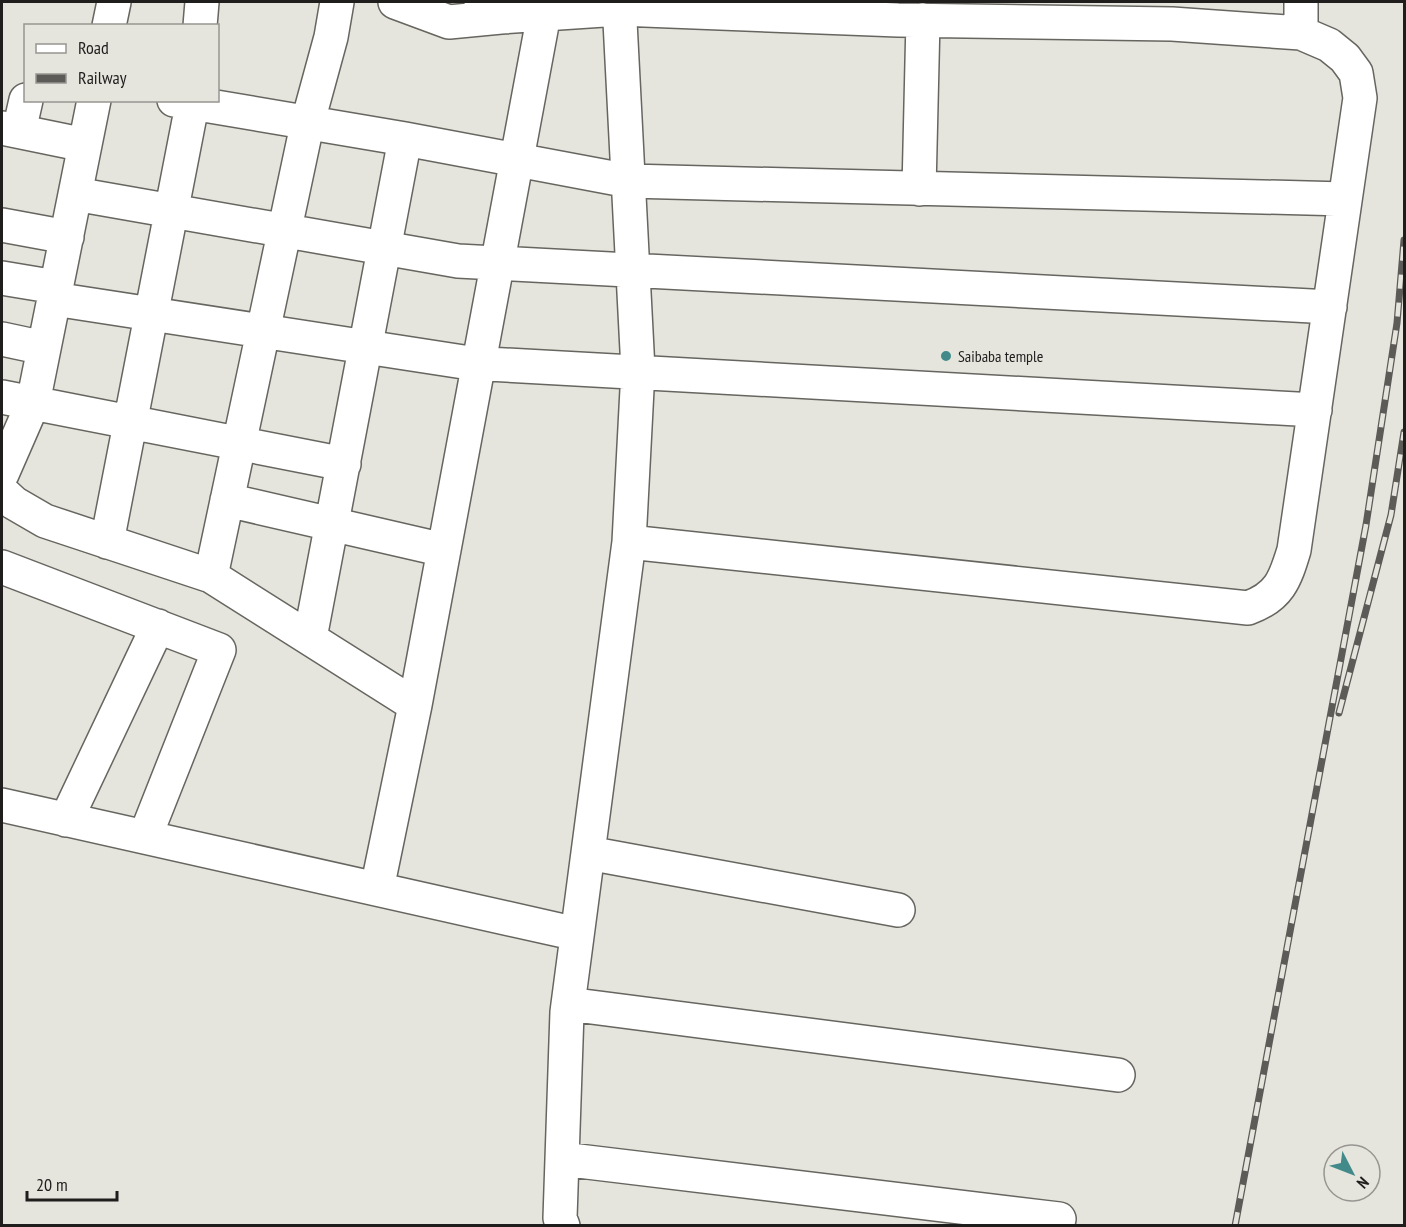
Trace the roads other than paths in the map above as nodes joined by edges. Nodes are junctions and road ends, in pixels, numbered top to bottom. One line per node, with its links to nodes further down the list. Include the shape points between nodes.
1 (114, 2): 13 (street)
2 (202, 2): 14 (street)
3 (337, 2): 18 (street)
4 (395, 2): 7 (street, via 449,21)
5 (619, 5): 6 (street); 10 (street); 22 (street)
6 (757, 7): 11 (street)
7 (491, 9): 10 (street)
8 (1031, 12): 9 (street); 11 (street)
9 (1172, 13): 12 (street)
10 (544, 14): 21 (street)
11 (907, 14): 23 (street)
12 (1301, 17): 25 (street, via 1356,73 1360,98)
13 (109, 24)
14 (200, 24)
15 (94, 102): 20 (street)
16 (187, 102): 18 (street); 26 (street)
17 (15, 120): 20 (street)
18 (307, 125): 19 (street); 28 (street)
19 (405, 139): 21 (street); 30 (street)
20 (85, 146): 24 (street)
21 (517, 160): 22 (street); 31 (street)
22 (629, 181): 23 (street); 32 (street)
23 (920, 189): 25 (street)
24 (75, 194): 26 (street); 29 (street)
25 (1345, 199): 35 (street)
26 (172, 212): 28 (street); 36 (street)
27 (2, 225): 29 (street)
28 (284, 231): 30 (street); 37 (street)
29 (67, 237): 34 (street)
30 (385, 248): 31 (street, via 458,261); 39 (street)
31 (498, 262): 32 (street); 41 (street)
32 (634, 269): 35 (street); 42 (street)
33 (2, 278): 34 (street)
34 (55, 293): 36 (street); 40 (street)
35 (1330, 307): 44 (street)
36 (153, 314): 37 (street); 45 (street)
37 (263, 331): 39 (street); 46 (street)
38 (2, 339): 40 (street)
39 (366, 347): 41 (street); 47 (street)
40 (44, 348): 43 (street)
41 (479, 363): 42 (street); 54 (street)
42 (638, 370): 44 (street); 53 (street)
43 (17, 400): 45 (street); 48 (street)
44 (1315, 410): 53 (street, via 1294,550 1287,573 1266,602 1248,609)
45 (132, 423): 46 (street); 52 (street)
46 (239, 444): 47 (street); 50 (street)
47 (344, 464): 51 (street)
48 (2, 474)
49 (2, 492): 52 (street, via 45,521)
50 (227, 500): 51 (street); 56 (street)
51 (332, 524): 54 (street); 58 (street)
52 (107, 542): 56 (street)
53 (629, 542): 63 (street)
54 (444, 550): 59 (street)
55 (2, 571): 57 (street)
56 (211, 576): 58 (street)
57 (158, 626): 61 (street); 62 (street, via 219,650)
58 (310, 638): 59 (street)
59 (415, 705): 64 (street)
60 (2, 805): 61 (street)
61 (66, 820): 62 (street)
62 (145, 837): 64 (street)
63 (588, 853): 65 (street); 66 (street)
64 (377, 889): 66 (street)
65 (898, 910)
66 (577, 934): 67 (street)
67 (568, 1004): 68 (street); 69 (street)
68 (1118, 1075)
69 (562, 1159): 70 (street); 71 (street)
70 (1059, 1219)
71 (563, 1226)

